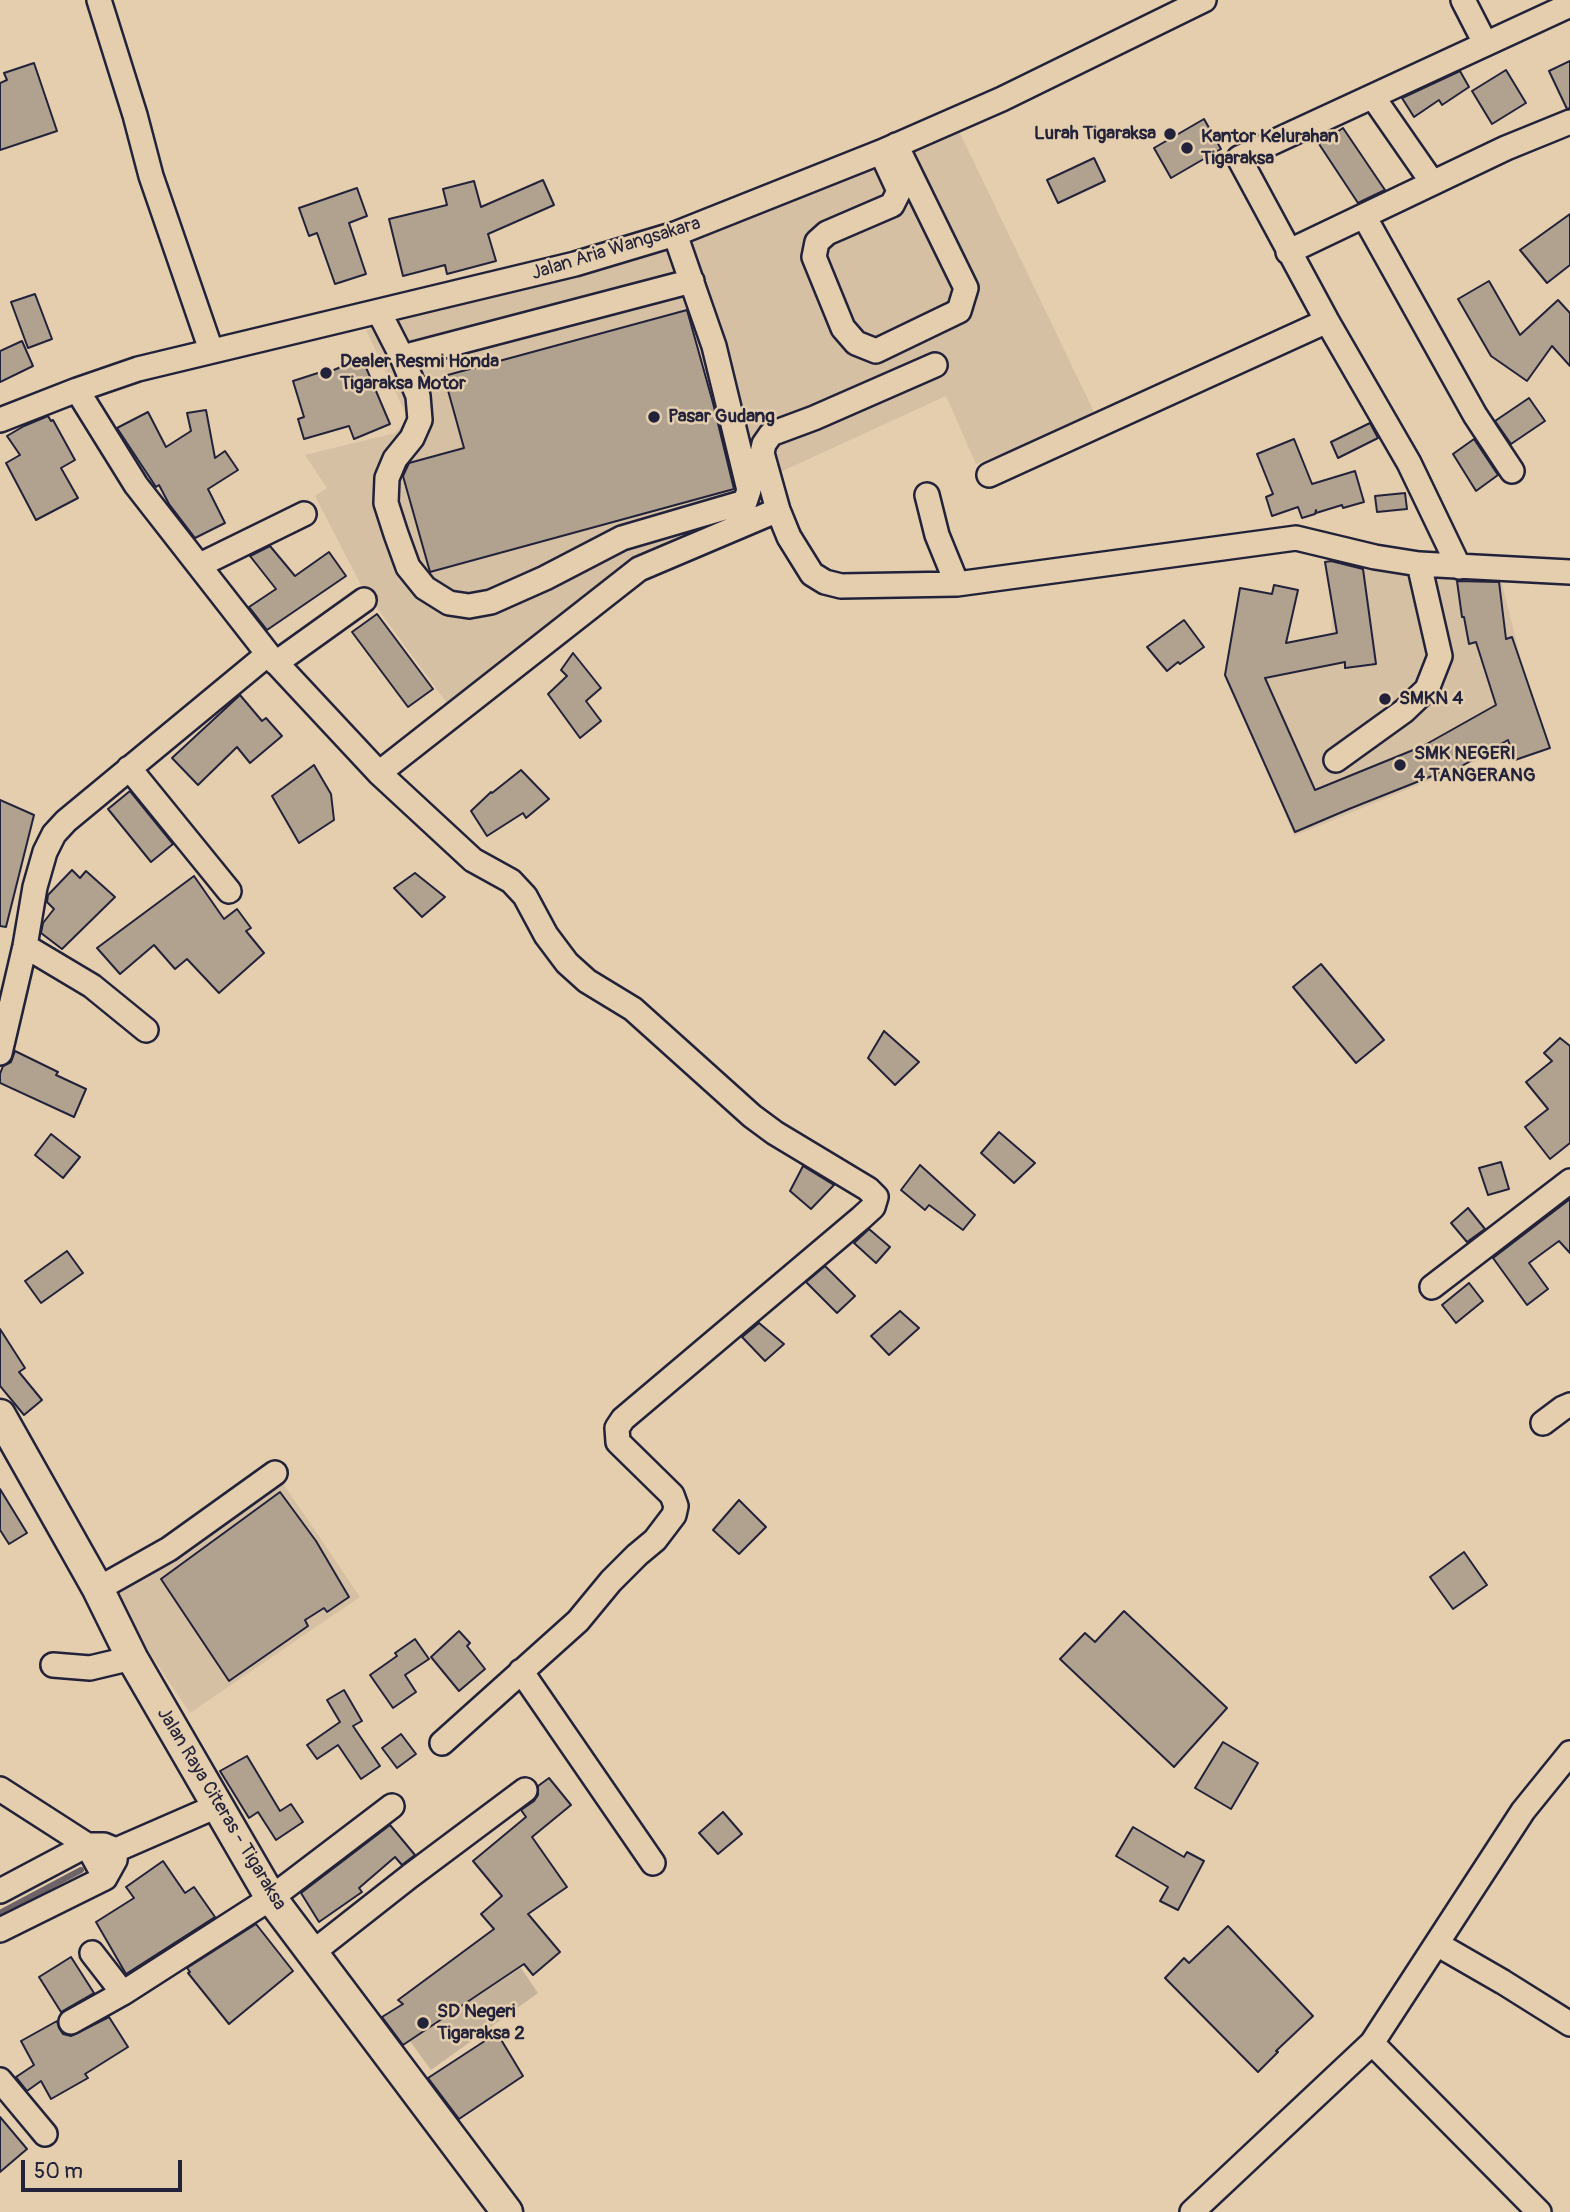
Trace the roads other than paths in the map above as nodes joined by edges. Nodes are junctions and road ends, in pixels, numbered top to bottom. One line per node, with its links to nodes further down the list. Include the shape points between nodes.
1 (99, 0): 16 (street, via 151,176)
2 (1204, 0): 8 (street, Jalan Aria Wangsakara, via 1002,99)
3 (1463, 0): 5 (street)
4 (1568, 12): 5 (street)
5 (1485, 43): 6 (street)
6 (1373, 97): 9 (street); 12 (street, via 1239,158)
7 (1570, 122): 9 (street)
8 (889, 148): 8 (street, via 966,288 959,311 876,351 856,343 843,328 814,257 817,242 827,233 892,205 899,191); 11 (street, Jalan Aria Wangsakara)
9 (1433, 182): 10 (street)
10 (1364, 216): 12 (street); 21 (street, via 1475,415)
11 (675, 234): 13 (street); 14 (street, Jalan Aria Wangsakara, via 575,264)
12 (1288, 252): 15 (street)
13 (692, 281): 17 (street); 17 (street, via 714,346 743,464 749,490 745,502 622,538 491,602 449,603 425,587 408,567 396,534 386,503 387,478 420,419 418,396)
14 (379, 312): 16 (street, Jalan Aria Wangsakara); 17 (street)
15 (1327, 321): 22 (street); 28 (street, via 1409,463)
16 (211, 350): 19 (street, Jalan Aria Wangsakara)
17 (402, 357)
18 (935, 365): 24 (street, via 771,435 762,453)
19 (77, 390): 20 (street, Jalan Aria Wangsakara); 27 (street, via 136,485)
20 (0, 421)
21 (1512, 471)
22 (989, 475)
23 (927, 495): 30 (street)
24 (778, 510): 30 (street, via 812,574 825,582 841,586); 35 (street, via 639,569)
25 (304, 514): 27 (street)
26 (1419, 564): 28 (street); 30 (street, via 1287,538); 33 (street, via 1440,656 1427,689)
27 (200, 565): 32 (street)
28 (1459, 568): 29 (street)
29 (1570, 572)
30 (957, 584)
31 (363, 600): 32 (street)
32 (272, 659): 34 (street); 35 (street)
33 (1336, 761)
34 (129, 768): 36 (street); 37 (street, via 54,834 35,887)
35 (379, 773): 49 (street, via 473,860 511,881 525,895 567,963 587,981 633,1009 752,1116 876,1197 861,1218 623,1419 617,1428 618,1442 672,1495 674,1515 578,1621)
36 (229, 891)
37 (25, 947): 38 (street, via 92,986); 39 (street)
38 (146, 1030)
39 (0, 1053)
40 (1570, 1181): 41 (street)
41 (1432, 1287)
42 (1570, 1405): 44 (street)
43 (0, 1415): 46 (main road, Jalan Raya Citeras - Tigaraksa)
44 (1543, 1423)
45 (275, 1473): 46 (street, via 169,1549)
46 (98, 1589): 47 (main road, Jalan Raya Citeras - Tigaraksa)
47 (132, 1658): 48 (street, via 90,1668); 54 (main road, Jalan Raya Citeras - Tigaraksa)
48 (53, 1665)
49 (521, 1671): 50 (street); 58 (street)
50 (442, 1743)
51 (1570, 1753): 63 (street, via 1523,1811)
52 (0, 1789): 56 (street)
53 (525, 1790): 65 (street)
54 (216, 1806): 57 (street); 61 (main road, Jalan Raya Citeras - Tigaraksa)
55 (392, 1806): 61 (street)
56 (87, 1845): 57 (street); 59 (street); 60 (street)
57 (116, 1850): 59 (street)
58 (653, 1863)
59 (105, 1878): 62 (street)
60 (0, 1891)
61 (271, 1898): 65 (main road, Jalan Raya Citeras - Tigaraksa); 66 (street)
62 (0, 1930)
63 (1437, 1944): 68 (street); 69 (street)
64 (92, 1953): 66 (street)
65 (312, 1953): 72 (main road, Jalan Raya Citeras - Tigaraksa)
66 (123, 1993): 67 (street)
67 (71, 2022)
68 (1570, 2024)
69 (1372, 2043): 73 (street); 74 (street)
70 (0, 2080): 71 (street)
71 (45, 2134)
72 (507, 2212)
73 (1192, 2212)
74 (1539, 2212)

